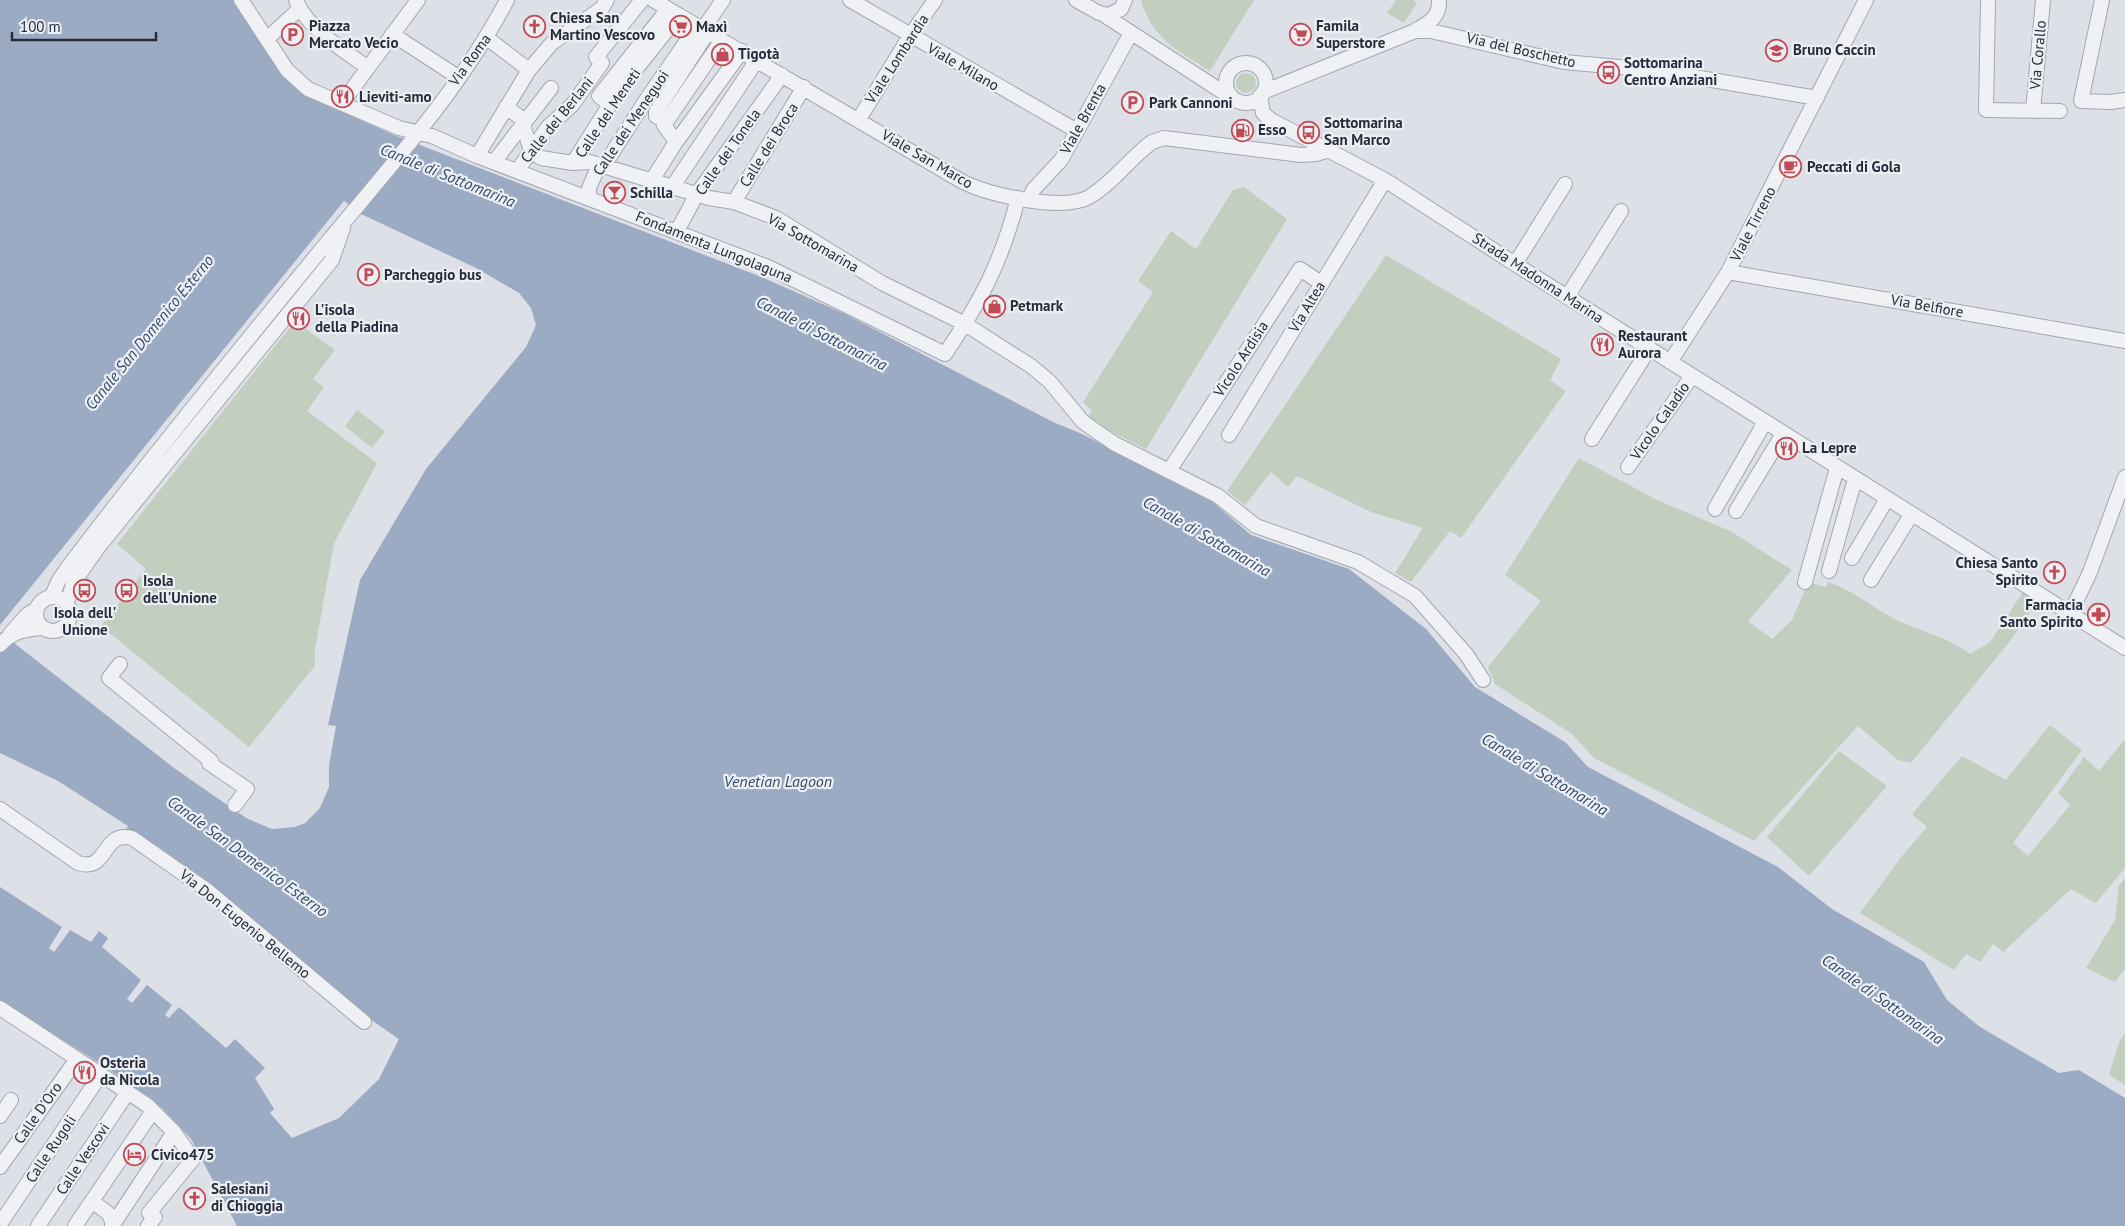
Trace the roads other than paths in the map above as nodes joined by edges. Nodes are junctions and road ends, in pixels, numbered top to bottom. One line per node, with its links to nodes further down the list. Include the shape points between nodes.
1 (241, 0): 25 (street, Fondamenta Lungolaguna)
2 (418, 0): 22 (street)
3 (507, 0): 26 (street, Via Roma)
4 (607, 0): 31 (street, via 602,8 552,43)
5 (642, 0): 55 (street, Calle dei Berlani, via 596,57 602,63 572,104 547,128)
6 (653, 0): 19 (street, Viale San Marco)
7 (723, 0): 20 (street)
8 (850, 0): 23 (street, Viale Milano)
9 (935, 0): 23 (street, Viale Lombardia)
10 (1076, 0): 18 (street)
11 (1439, 0): 21 (street, via 1440,6 1432,21)
12 (1866, 0): 41 (street, Viale Tirreno)
13 (1988, 0): 46 (street, via 1986,110)
14 (2043, 0): 46 (street, Via Corallo)
15 (2102, 0): 43 (street, via 2081,100)
16 (298, 3): 25 (street); 30 (street, via 300,13)
17 (1124, 3): 18 (street, via 1113,15); 24 (street)
18 (1096, 8): 24 (street)
19 (674, 12): 20 (street, Viale San Marco); 58 (street, Calle dei Meneti, via 607,108)
20 (703, 29): 27 (street, Viale San Marco); 49 (street, via 656,112 656,116); 59 (street, Calle dei Meneguoi, via 644,103 607,162)
21 (1415, 31): 37 (street, Via del Boschetto); 41 (street, Via del Boschetto, via 1438,32 1564,62 1653,70)
22 (392, 34): 30 (street); 36 (street)
23 (910, 36): 48 (street, Viale Lombardia); 51 (street, Viale Milano)
24 (1135, 36): 35 (street); 51 (street, Viale Brenta)
25 (267, 38): 44 (street, Fondamenta Lungolaguna, via 287,70 308,89)
26 (487, 38): 31 (street); 36 (street, Via Roma)
27 (722, 40): 28 (street, Viale San Marco); 49 (street)
28 (742, 51): 29 (street, Viale San Marco); 53 (street)
29 (757, 60): 34 (street, Viale San Marco); 64 (street)
30 (367, 67): 44 (street)
31 (528, 70): 45 (street)
32 (1231, 70): 33 (street, via 1249,64); 35 (street, via 1216,80); 42 (street, via 1226,84 1228,93)
33 (1261, 72): 37 (street); 40 (street, via 1265,80)
34 (782, 74): 38 (street, Viale San Marco); 65 (street, Calle dei Tonela)
35 (1197, 76): 42 (street)
36 (458, 77): 52 (street, Via Roma)
37 (1292, 81): 40 (street, Via del Boschetto)
38 (804, 87): 48 (street, Viale San Marco); 68 (street, Calle dei Broca)
39 (551, 88): 50 (street, Calle dei Berlani)
40 (1262, 94): 42 (street, via 1251,102); 54 (street, Strada Madonna Marina, via 1263,113 1271,120)
41 (1817, 98): 73 (street, Viale Tirreno)
42 (1235, 100)
43 (2125, 100)
44 (342, 103): 52 (street, Fondamenta Lungolaguna)
45 (506, 107): 50 (street, via 516,112); 56 (street)
46 (2033, 111): 47 (street)
47 (2060, 111)
48 (859, 119): 67 (street, Viale San Marco, via 963,182 988,192)
49 (666, 122): 53 (street, via 664,125)
50 (524, 123): 55 (street); 57 (street, Calle dei Berlani)
51 (1077, 131): 67 (street, Viale Brenta, via 1061,160)
52 (414, 137): 56 (street, Fondamenta Lungolaguna); 70 (street, Via Roma)
53 (676, 142): 61 (street)
54 (1330, 150): 62 (street, Strada Madonna Marina); 67 (street, Viale San Marco, via 1301,155 1164,138 1152,142 1096,192 1082,200 1068,203)
55 (532, 151): 58 (street, Via Sottomarina, via 546,160); 60 (street, Calle dei Berlani)
56 (476, 156): 57 (street, Fondamenta Lungolaguna)
57 (494, 162): 60 (street, Fondamenta Lungolaguna)
58 (574, 163): 59 (street, Via Sottomarina)
59 (600, 165): 61 (street, Via Sottomarina); 66 (street, Calle dei Meneguoi)
60 (517, 171): 66 (street, Fondamenta Lungolaguna)
61 (652, 180): 64 (street, Via Sottomarina)
62 (1385, 180): 72 (street, Strada Madonna Marina); 74 (street, Via Altea)
63 (1565, 184): 72 (street)
64 (673, 186): 65 (street, Via Sottomarina)
65 (697, 194): 68 (street, Via Sottomarina); 71 (street, Calle dei Tonela)
66 (589, 198): 71 (street, Fondamenta Lungolaguna)
67 (1024, 199): 76 (street, Fondamenta Lungolaguna, via 990,282)
68 (734, 202): 76 (street, Via Sottomarina, via 776,218 882,283)
69 (1621, 211): 75 (street)
70 (351, 214): 98 (street, Via Roma, via 174,430 68,567); 99 (street, via 332,260 100,545 74,582)
71 (677, 231): 76 (street, Fondamenta Lungolaguna, via 768,267 945,354)
72 (1515, 264): 75 (street, Strada Madonna Marina)
73 (1728, 272): 77 (street, Via Belfiore); 79 (street, Viale Tirreno)
74 (1322, 283): 83 (street, Via Altea); 87 (street, Vicolo Ardisia, via 1300,269)
75 (1567, 297): 78 (street, Strada Madonna Marina)
76 (965, 324): 87 (street, Via Sottomarina, via 1031,366 1050,382 1083,422 1115,444)
77 (2125, 341)
78 (1649, 349): 79 (street, Strada Madonna Marina); 84 (street)
79 (1670, 362): 80 (street, Strada Madonna Marina)
80 (1692, 376): 81 (street, Strada Madonna Marina); 85 (street, Vicolo Caladio)
81 (1765, 422): 82 (street, Strada Madonna Marina); 91 (street)
82 (1784, 434): 86 (street, Strada Madonna Marina); 92 (street)
83 (1229, 435)
84 (1592, 439)
85 (1628, 467)
86 (1837, 468): 89 (street, Strada Madonna Marina); 97 (street)
87 (1169, 471): 106 (street, Via Sottomarina, via 1218,496 1256,526 1358,562 1408,591 1466,654)
88 (2125, 476): 101 (street, via 2090,572)
89 (1855, 479): 90 (street, Strada Madonna Marina); 95 (street)
90 (1888, 499): 93 (street, Strada Madonna Marina); 94 (street)
91 (1715, 509)
92 (1736, 511)
93 (1911, 515): 96 (street); 101 (street, Strada Madonna Marina)
94 (1852, 558)
95 (1829, 571)
96 (1871, 580)
97 (1805, 582)
98 (52, 596): 99 (street); 100 (street, via 42,600)
99 (67, 602): 102 (street, via 71,614 66,626 56,631)
100 (37, 610): 102 (street, via 38,621); 103 (street, via 28,614)
101 (2070, 614): 104 (street, Strada Madonna Marina)
102 (44, 628): 103 (street, via 28,629)
103 (5, 639)
104 (2125, 648)
105 (120, 664): 107 (street, via 109,678 211,761 209,763 247,789)
106 (1483, 680)
107 (235, 805)
108 (0, 809): 110 (street, Via Don Eugenio Bellemo, via 86,866 98,862 115,839 132,838 208,891)
109 (0, 1008): 111 (street)
110 (364, 1022)
111 (77, 1059): 112 (street); 118 (street, Calle D'Oro)
112 (101, 1074): 113 (street); 120 (street, Calle Rugoli)
113 (128, 1092): 115 (street); 122 (street, Calle Vescovi)
114 (12, 1100): 116 (street)
115 (153, 1111): 117 (street); 119 (street)
116 (0, 1116)
117 (174, 1132): 121 (street, via 193,1159 149,1213 155,1217); 124 (street)
118 (0, 1166)
119 (92, 1201): 123 (street); 124 (street, via 110,1214)
120 (0, 1224)
121 (154, 1224)
122 (38, 1226)
123 (75, 1226)
124 (113, 1226)

